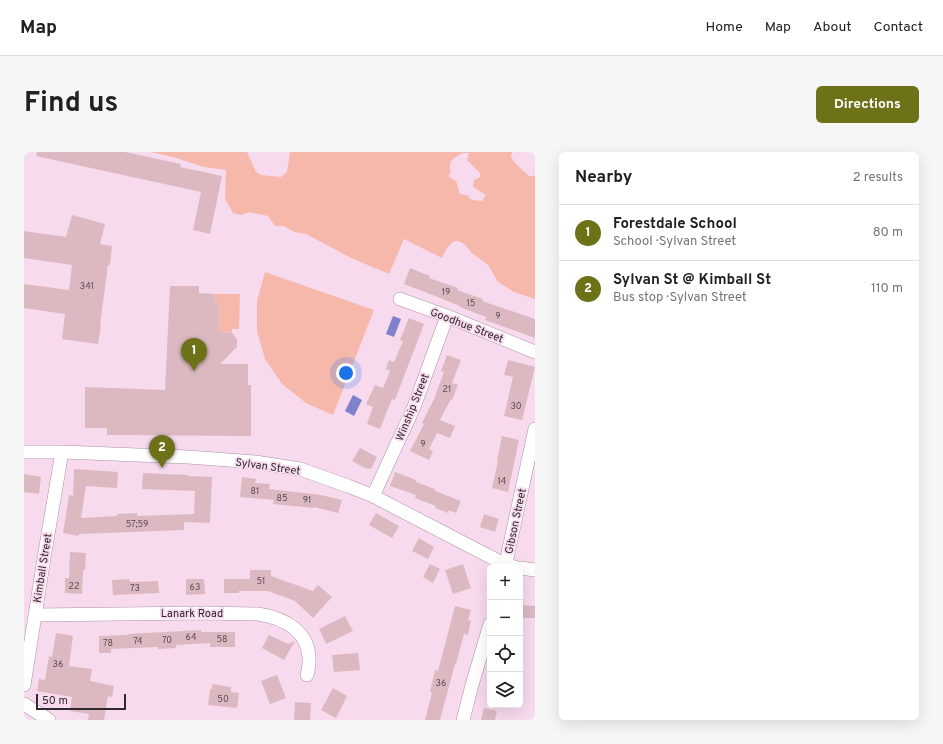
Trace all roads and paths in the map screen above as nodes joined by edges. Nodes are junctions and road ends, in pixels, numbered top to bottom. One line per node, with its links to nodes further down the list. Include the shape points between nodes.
1 (400, 299): 2 (street, Goodhue Street)
2 (447, 316): 3 (street, Goodhue Street); 7 (street, Winship Street, via 414,406)
3 (535, 352)
4 (535, 429): 9 (street, Gibson Street)
5 (24, 452): 6 (street, Sylvan Street)
6 (62, 452): 7 (street, Sylvan Street, via 275,464 300,469); 12 (street, Kimball Street)
7 (373, 496): 8 (street, Sylvan Street)
8 (505, 564)
9 (509, 564)
10 (523, 568): 11 (street)
11 (535, 570)
12 (35, 615): 14 (street, Lanark Road, via 267,615 288,623 304,638 310,663); 15 (street, Kimball Street)
13 (487, 634): 18 (street)
14 (307, 676)
15 (24, 685)
16 (24, 704): 17 (street)
17 (49, 720)
18 (463, 720)

